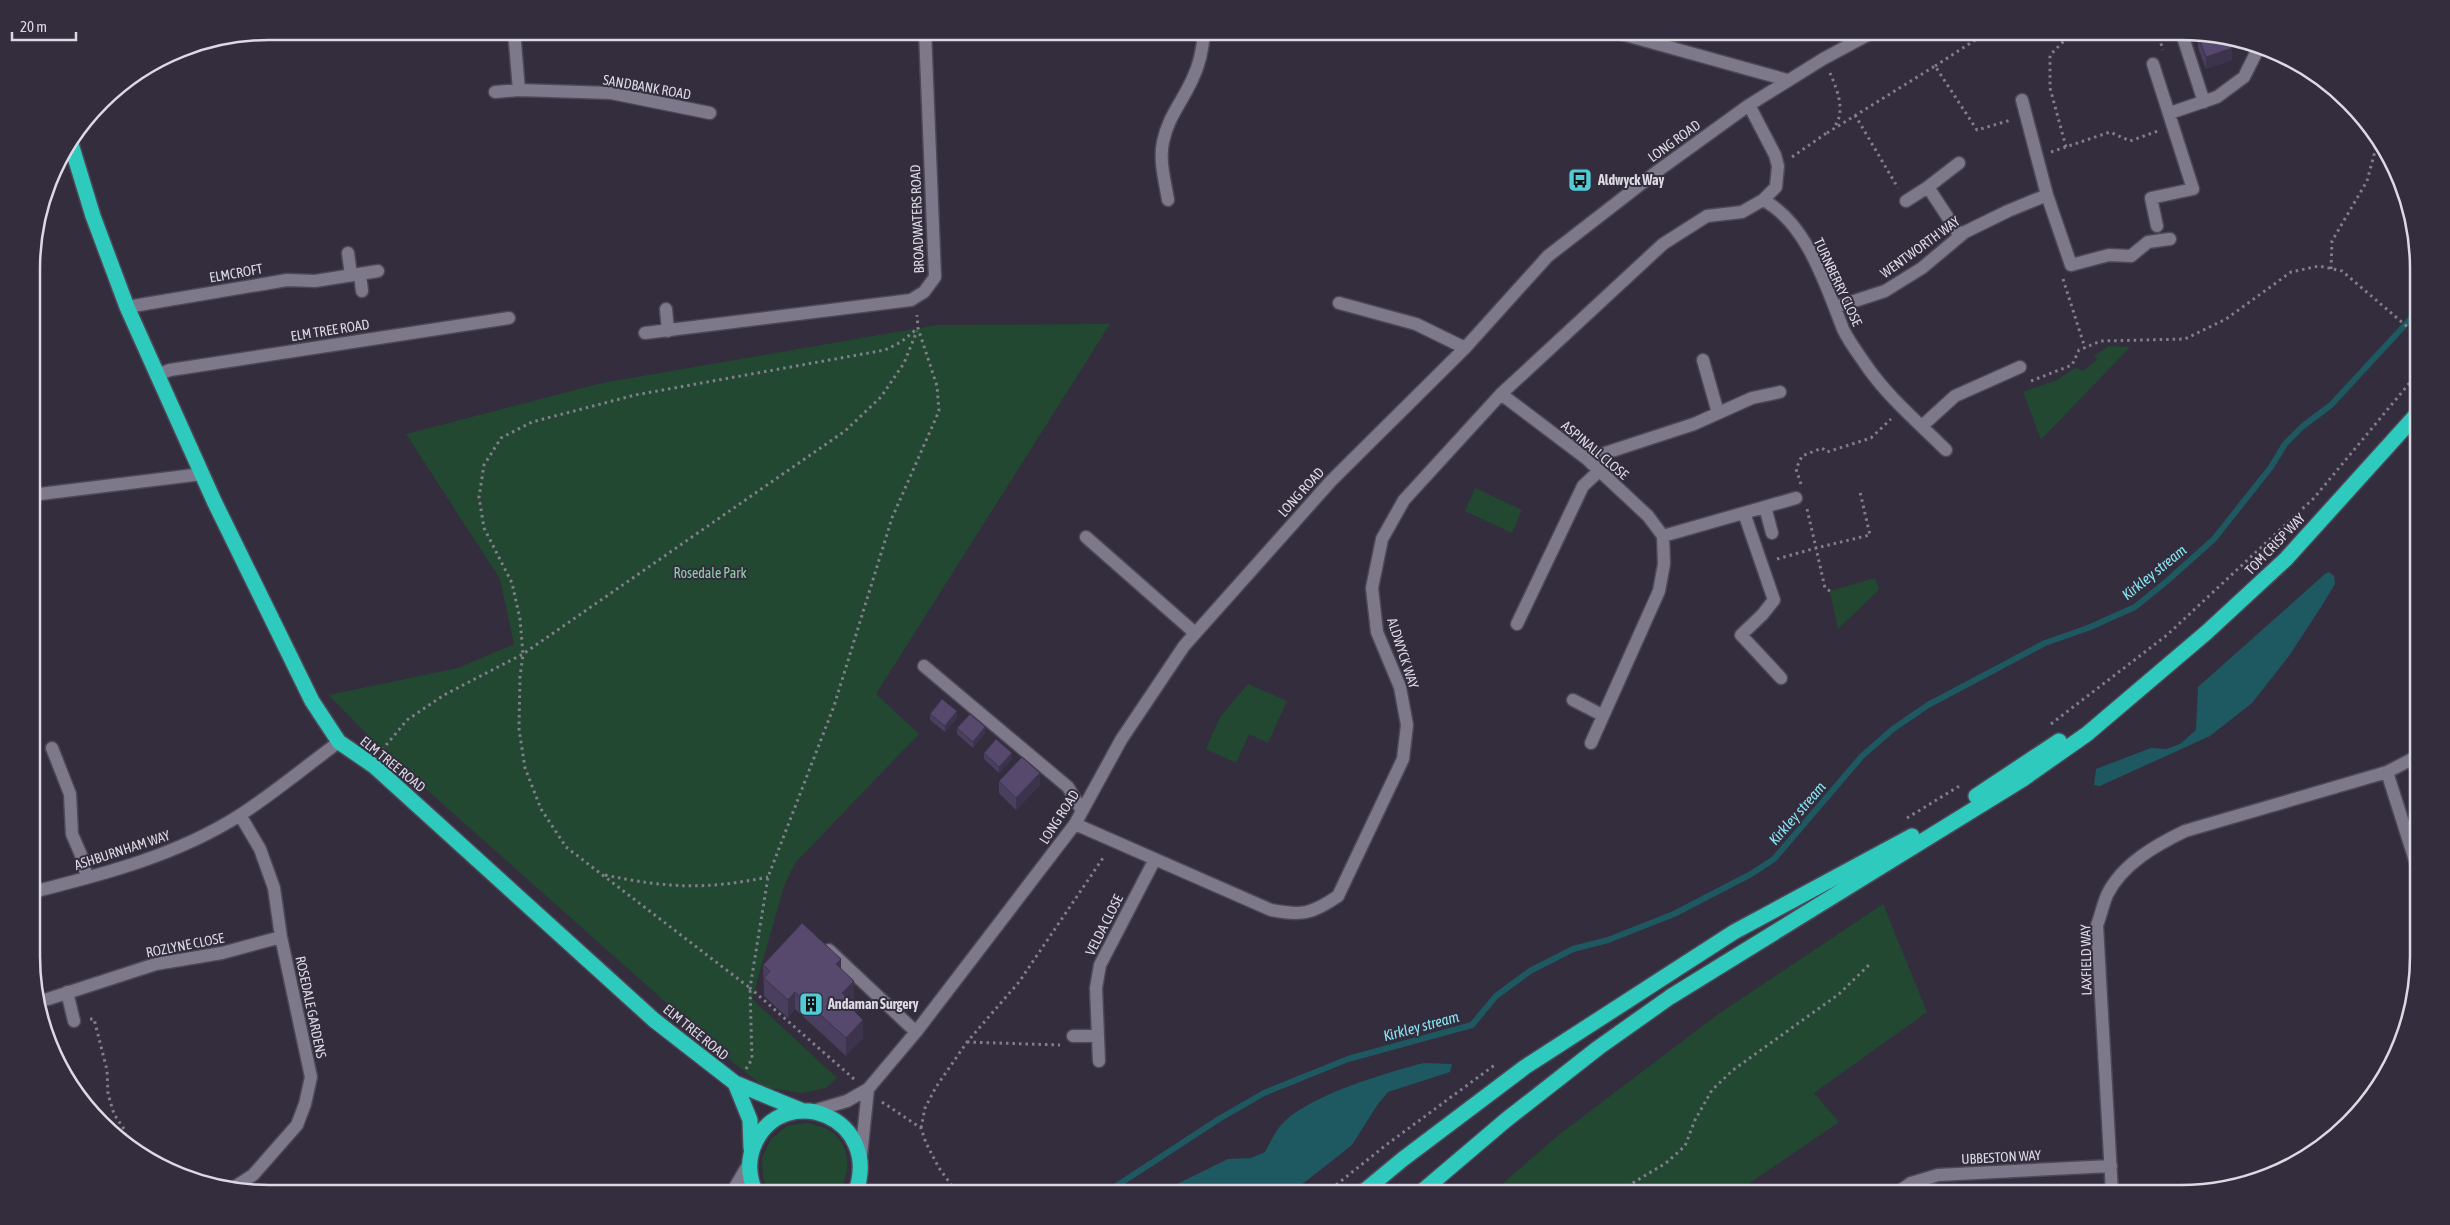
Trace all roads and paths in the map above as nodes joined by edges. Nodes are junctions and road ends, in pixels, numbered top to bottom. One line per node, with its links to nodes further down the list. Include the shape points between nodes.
1 (515, 40): 14 (street)
2 (925, 40): 44 (street, BROADWATERS ROAD, via 935,277 924,292)
3 (1204, 40): 32 (street, via 1203,51 1192,80 1172,113 1162,143 1162,169)
4 (1643, 40): 13 (street)
5 (1858, 40): 10 (street, LONG ROAD)
6 (1975, 40): 12 (path)
7 (2065, 40): 24 (path, via 2050,55 2050,88)
8 (2184, 40): 17 (street)
9 (2256, 52): 17 (street, via 2244,78)
10 (1822, 59): 13 (street, LONG ROAD); 23 (path, via 1840,98 1838,122)
11 (2153, 64): 22 (street)
12 (1935, 66): 20 (path); 21 (path, via 1977,130)
13 (1787, 80): 18 (street, LONG ROAD)
14 (519, 90): 15 (street, SANDBANK ROAD); 19 (street, SANDBANK ROAD, via 611,93)
15 (496, 92)
16 (2022, 100): 21 (street)
17 (2204, 102): 22 (street)
18 (1748, 105): 29 (street); 54 (street, LONG ROAD, via 1548,256)
19 (710, 113)
20 (1855, 115): 23 (path); 34 (path)
21 (2026, 115): 27 (street)
22 (2171, 119): 24 (path, via 2130,141 2110,132); 35 (street, via 2194,189 2151,198)
23 (1828, 133): 29 (path)
24 (2066, 147): 27 (path)
25 (2376, 149): 39 (path, via 2367,181 2332,241)
26 (73, 151): 46 (highway, ELM TREE ROAD)
27 (2038, 157): 31 (street)
28 (1959, 163): 30 (street)
29 (1778, 166): 33 (street, ALDWYCK WAY, via 1776,187)
30 (1928, 187): 34 (street); 36 (street)
31 (2048, 195): 36 (street, WENTWORTH WAY); 37 (street, via 2071,265 2109,255 2131,256 2148,242)
32 (1168, 200)
33 (1763, 200): 47 (street, TURNBERRY CLOSE, via 1778,208 1809,249); 61 (street, ALDWYCK WAY, via 1742,212 1707,216 1663,244)
34 (1906, 201)
35 (2157, 226)
36 (1960, 236): 47 (street, WENTWORTH WAY, via 1922,268 1885,291)
37 (2170, 239)
38 (348, 253): 41 (street)
39 (2331, 269): 51 (path, via 2342,271); 55 (path, via 2319,266 2291,272 2226,319 2186,339 2101,341)
40 (378, 271): 41 (street, ELMCROFT)
41 (355, 274): 43 (street); 46 (street, ELMCROFT, via 315,281 287,280)
42 (2063, 277): 55 (path)
43 (362, 291)
44 (915, 297): 50 (path); 52 (street)
45 (1339, 303): 54 (street, via 1416,324)
46 (127, 307): 58 (highway, ELM TREE ROAD)
47 (1836, 307): 62 (street, TURNBERRY CLOSE, via 1844,331 1868,368)
48 (666, 309): 52 (street)
49 (509, 318): 58 (street, ELM TREE ROAD, via 170,370)
50 (918, 328): 83 (path, via 904,363 881,397 845,431); 83 (path, via 885,350 635,395 532,422 501,438 484,466 479,496 484,528 512,583); 105 (path, via 937,386 939,411 892,518 834,706)
51 (2410, 329)
52 (668, 331): 53 (street)
53 (645, 333)
54 (1465, 348): 82 (street, LONG ROAD, via 1331,481)
55 (2085, 348): 57 (path, via 2079,350 2072,365 2023,384)
56 (1703, 360): 63 (street)
57 (2020, 367): 65 (street, via 1954,396)
58 (156, 375): 69 (highway, ELM TREE ROAD)
59 (2410, 382): 89 (path, via 2300,512 2167,635)
60 (1780, 392): 63 (street, via 1752,398)
61 (1501, 394): 67 (street, ASPINALL CLOSE); 103 (street, ALDWYCK WAY, via 1404,500 1382,539 1372,588 1377,632 1400,688 1407,724 1403,759 1338,896 1317,910 1286,913 1271,910)
62 (1902, 409): 65 (street, TURNBERRY CLOSE); 72 (path, via 1871,438 1827,452 1822,448 1802,456 1796,469)
63 (1718, 412): 67 (street, via 1694,424)
64 (2410, 422): 86 (highway, TOM CRISP WAY, via 2286,559 2208,632)
65 (1922, 426): 66 (street, TURNBERRY CLOSE)
66 (1946, 450)
67 (1587, 460): 68 (street, ASPINALL CLOSE)
68 (1599, 471): 76 (street, ASPINALL CLOSE, via 1648,516); 81 (street, via 1583,486)
69 (202, 474): 71 (street); 90 (highway, ELM TREE ROAD, via 312,701)
70 (1860, 492): 78 (path, via 1870,535)
71 (40, 494)
72 (1801, 497): 73 (street); 78 (path)
73 (1765, 507): 74 (street); 75 (street)
74 (1744, 513): 76 (street); 79 (street)
75 (1772, 532)
76 (1662, 536): 88 (street, via 1664,564 1659,591)
77 (1086, 537): 82 (street)
78 (1816, 548): 79 (path); 80 (path, via 1825,588)
79 (1761, 564): 85 (street, via 1774,600 1741,634)
80 (1830, 592)
81 (1517, 624)
82 (1195, 634): 97 (street, LONG ROAD, via 1122,740)
83 (523, 654): 94 (path, via 444,695 407,720 381,751); 104 (path, via 519,729 524,768 541,809 566,847)
84 (924, 666): 97 (street, via 1068,787)
85 (1781, 678)
86 (2143, 684): 138 (highway, via 1932,825 1734,932 1524,1067); 139 (highway, via 2087,734 2023,779 1670,997 1598,1048)
87 (1573, 700): 88 (street)
88 (1602, 715): 91 (street)
89 (2044, 729)
90 (339, 742): 94 (highway, ELM TREE ROAD); 98 (street, ASHBURNHAM WAY)
91 (1591, 743)
92 (52, 748): 106 (street, via 70,794 72,834)
93 (2410, 760): 95 (street, LAXFIELD WAY)
94 (374, 766): 122 (highway, ELM TREE ROAD, via 654,1020)
95 (2387, 772): 102 (street); 129 (street, LAXFIELD WAY, via 2185,831 2154,846 2126,869 2108,894 2098,925)
96 (1967, 781): 99 (path)
97 (1082, 811): 100 (street, LONG ROAD)
98 (240, 815): 106 (street, ASHBURNHAM WAY, via 171,851); 108 (street, ROSEDALE GARDENS, via 260,849 274,888)
99 (1902, 821)
100 (1075, 824): 101 (street, ALDWYCK WAY); 115 (street, LONG ROAD)
101 (1113, 842): 103 (street, ALDWYCK WAY); 118 (path, via 1019,982)
102 (2410, 847)
103 (1154, 861): 117 (street, VELDA CLOSE, via 1100,965 1096,988)
104 (602, 874): 105 (path, via 651,884 696,888); 111 (path)
105 (768, 877): 111 (path)
106 (87, 878): 107 (street, ASHBURNHAM WAY)
107 (40, 890)
108 (281, 937): 112 (street, ROZLYNE CLOSE, via 222,953 156,964); 131 (street, ROSEDALE GARDENS, via 311,1076 297,1125 253,1175)
109 (817, 939): 115 (street)
110 (1872, 963): 140 (path, via 1839,994 1733,1070 1712,1090 1685,1146 1666,1163)
111 (750, 988): 122 (path, via 752,1059); 123 (path)
112 (67, 992): 113 (street, ROZLYNE CLOSE); 114 (street)
113 (48, 999)
114 (74, 1021): 126 (path, via 94,1019 108,1070 108,1094)
115 (916, 1032): 123 (street, LONG ROAD)
116 (1073, 1036): 117 (street)
117 (1098, 1036): 121 (street, VELDA CLOSE)
118 (967, 1042): 119 (path); 125 (path, via 936,1087 925,1108)
119 (1061, 1045)
120 (1503, 1059): 137 (path)
121 (1100, 1061)
122 (735, 1083): 124 (highway, ELM TREE ROAD); 128 (highway, via 750,1120)
123 (868, 1089): 124 (street, LONG ROAD, via 847,1100); 125 (path, via 888,1107); 127 (street)
124 (808, 1111): 127 (highway, ELM TREE ROAD, via 830,1116 844,1126 854,1139); 128 (highway, via 786,1114 770,1123 758,1136)
125 (921, 1128): 136 (path, via 939,1168)
126 (125, 1134)
127 (860, 1156): 130 (highway)
128 (749, 1158): 132 (street); 133 (highway)
129 (2111, 1166): 141 (street, UBBESTON WAY, via 1938,1175); 142 (street, LAXFIELD WAY)
130 (861, 1178): 134 (highway); 135 (highway)
131 (240, 1183)
132 (737, 1185)
133 (752, 1185)
134 (858, 1185)
135 (863, 1185)
136 (951, 1185)
137 (1337, 1185)
138 (1373, 1185)
139 (1431, 1185)
140 (1629, 1185)
141 (1908, 1185)
142 (2112, 1185)

